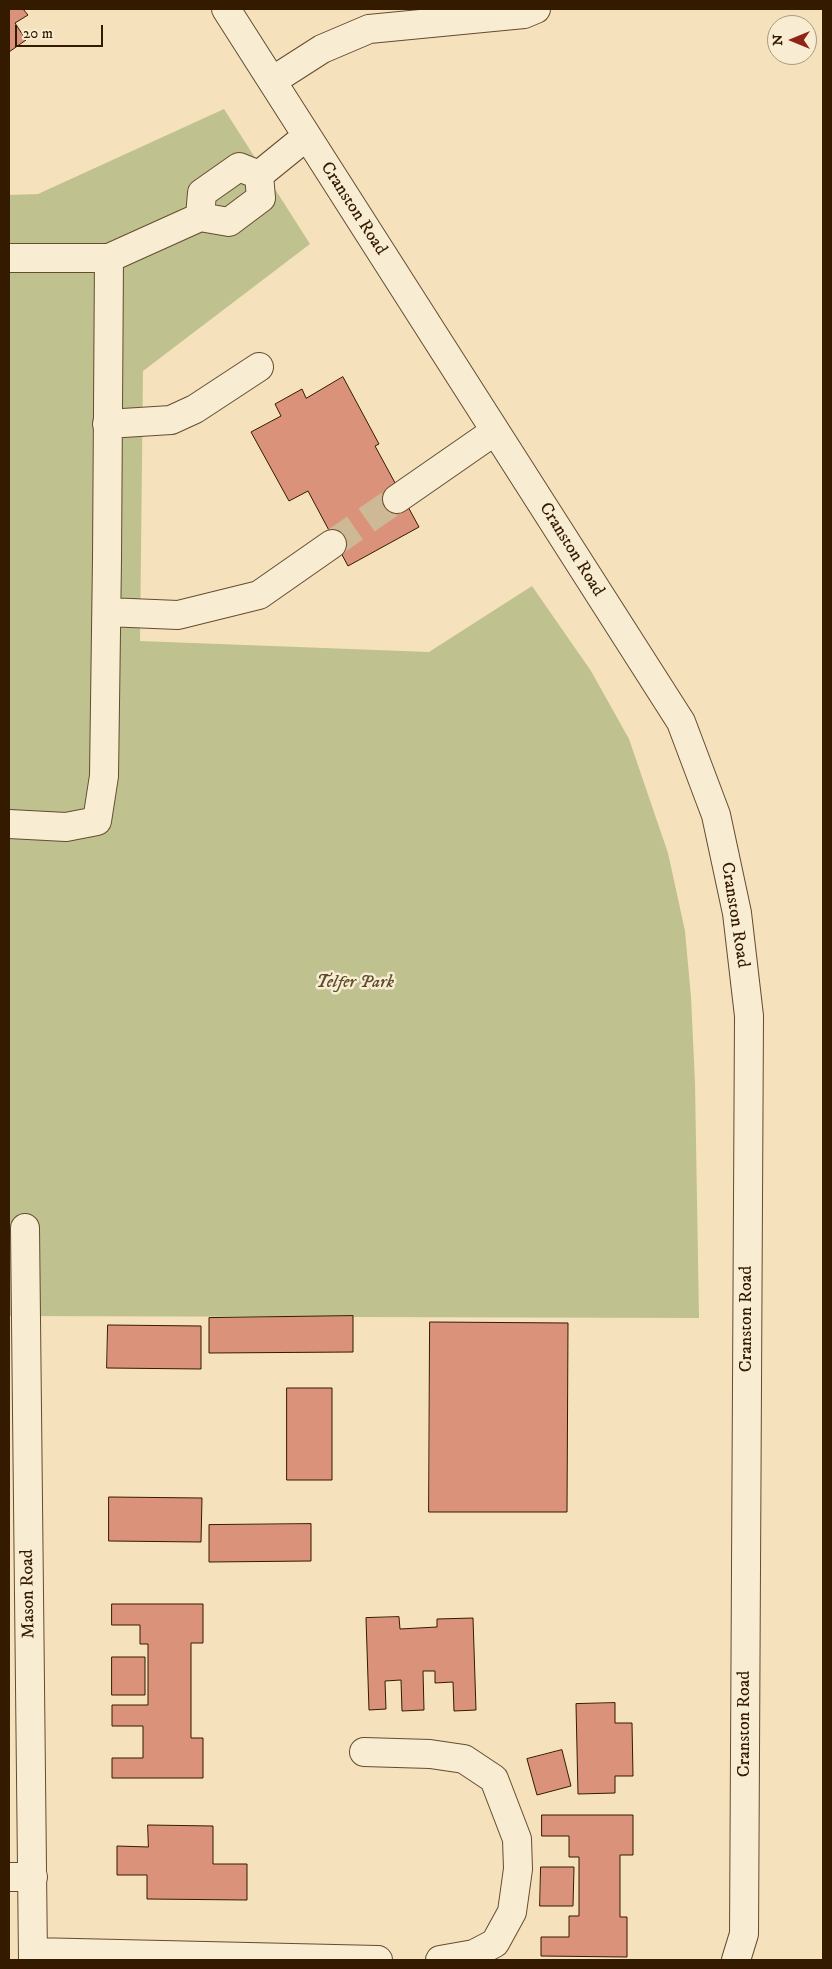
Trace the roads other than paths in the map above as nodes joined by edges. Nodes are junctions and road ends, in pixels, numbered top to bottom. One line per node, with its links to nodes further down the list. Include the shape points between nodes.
1 (226, 9): 3 (street, Cranston Road)
2 (536, 9): 3 (street, via 524,14 369,29 322,49)
3 (272, 81): 4 (street, Cranston Road)
4 (307, 136): 5 (street); 11 (street, Cranston Road)
5 (259, 175): 6 (street, via 239,167 202,192); 6 (street, via 261,198 229,222)
6 (200, 217): 8 (street)
7 (9, 258): 8 (street)
8 (109, 258): 10 (street)
9 (259, 367): 10 (street, via 195,409 172,420)
10 (107, 424): 14 (street)
11 (495, 431): 12 (street); 23 (street, Cranston Road, via 681,722 716,815 738,913 749,1016 744,1934)
12 (397, 499)
13 (332, 544): 14 (street, via 259,595 178,615)
14 (106, 612): 15 (street, via 104,776 97,821 66,826)
15 (9, 824)
16 (25, 1228): 17 (street, Mason Road)
17 (17, 1351): 19 (street, Mason Road)
18 (364, 1752): 22 (street, via 430,1754 464,1759 494,1779 517,1839 518,1869 512,1912 495,1943 474,1954)
19 (21, 1877): 20 (street, Mason Road)
20 (33, 1956): 21 (street)
21 (378, 1960)
22 (440, 1960)
23 (736, 1960)

